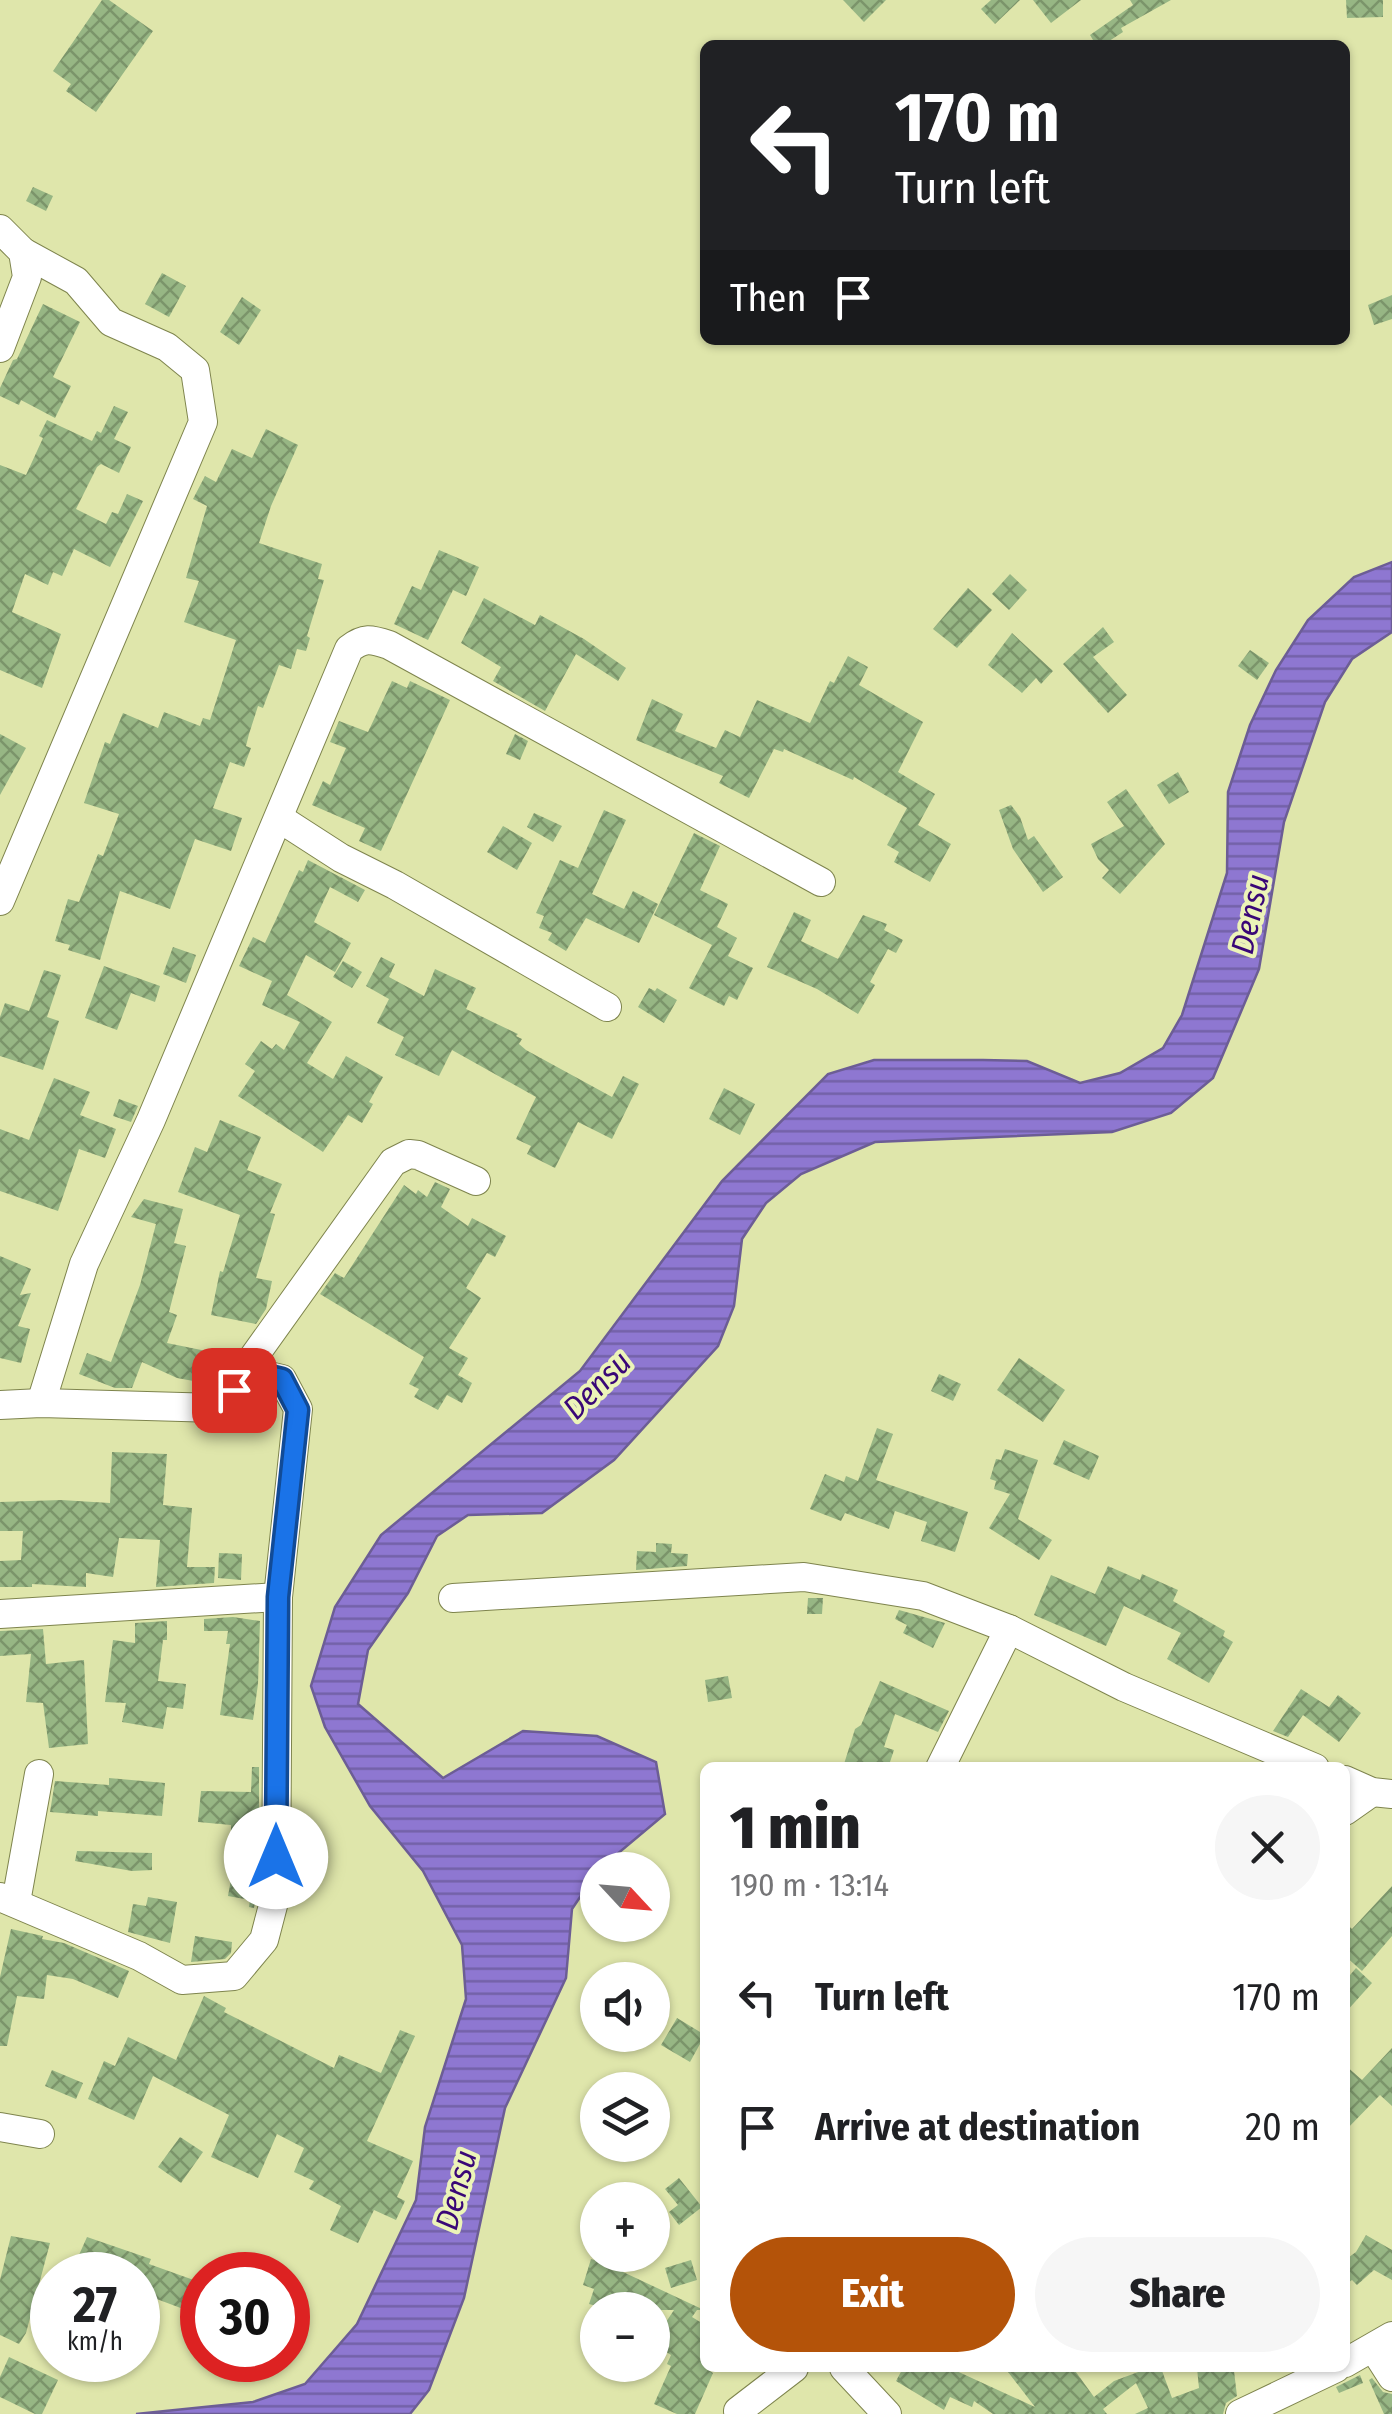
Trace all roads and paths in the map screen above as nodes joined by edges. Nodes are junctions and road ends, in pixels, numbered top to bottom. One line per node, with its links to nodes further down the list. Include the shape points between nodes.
1 (0, 229): 2 (street)
2 (23, 252): 3 (street, via 27,277); 6 (street, via 76,281 112,322 167,347 194,370 203,422)
3 (0, 348)
4 (278, 818): 5 (street, via 349,648 367,638); 7 (street); 9 (street, via 84,1264)
5 (820, 882)
6 (0, 900)
7 (607, 1007)
8 (476, 1180): 11 (street, via 418,1155 393,1162)
9 (41, 1403): 10 (street); 11 (street)
10 (0, 1405)
11 (217, 1408): 12 (street, via 252,1372 282,1379 298,1410)
12 (278, 1597): 14 (street); 22 (street, via 276,1894 252,1958 234,1976 182,1980)
13 (452, 1598): 15 (street, via 804,1577 923,1596)
14 (0, 1614)
15 (1009, 1629): 16 (street); 17 (street, via 1124,1687)
16 (943, 1762)
17 (1301, 1762)
18 (39, 1774): 22 (street)
19 (1350, 1782): 20 (street)
20 (1382, 1793): 21 (street)
21 (1350, 1809)
22 (8, 1899)
23 (0, 2127): 24 (street)
24 (40, 2134)
25 (1383, 2342): 26 (street); 30 (street)
26 (1350, 2360)
27 (789, 2372): 31 (street)
28 (848, 2372): 32 (street)
29 (1328, 2372): 33 (street)
30 (1392, 2378)
31 (738, 2411)
32 (887, 2414)
33 (1240, 2414)

